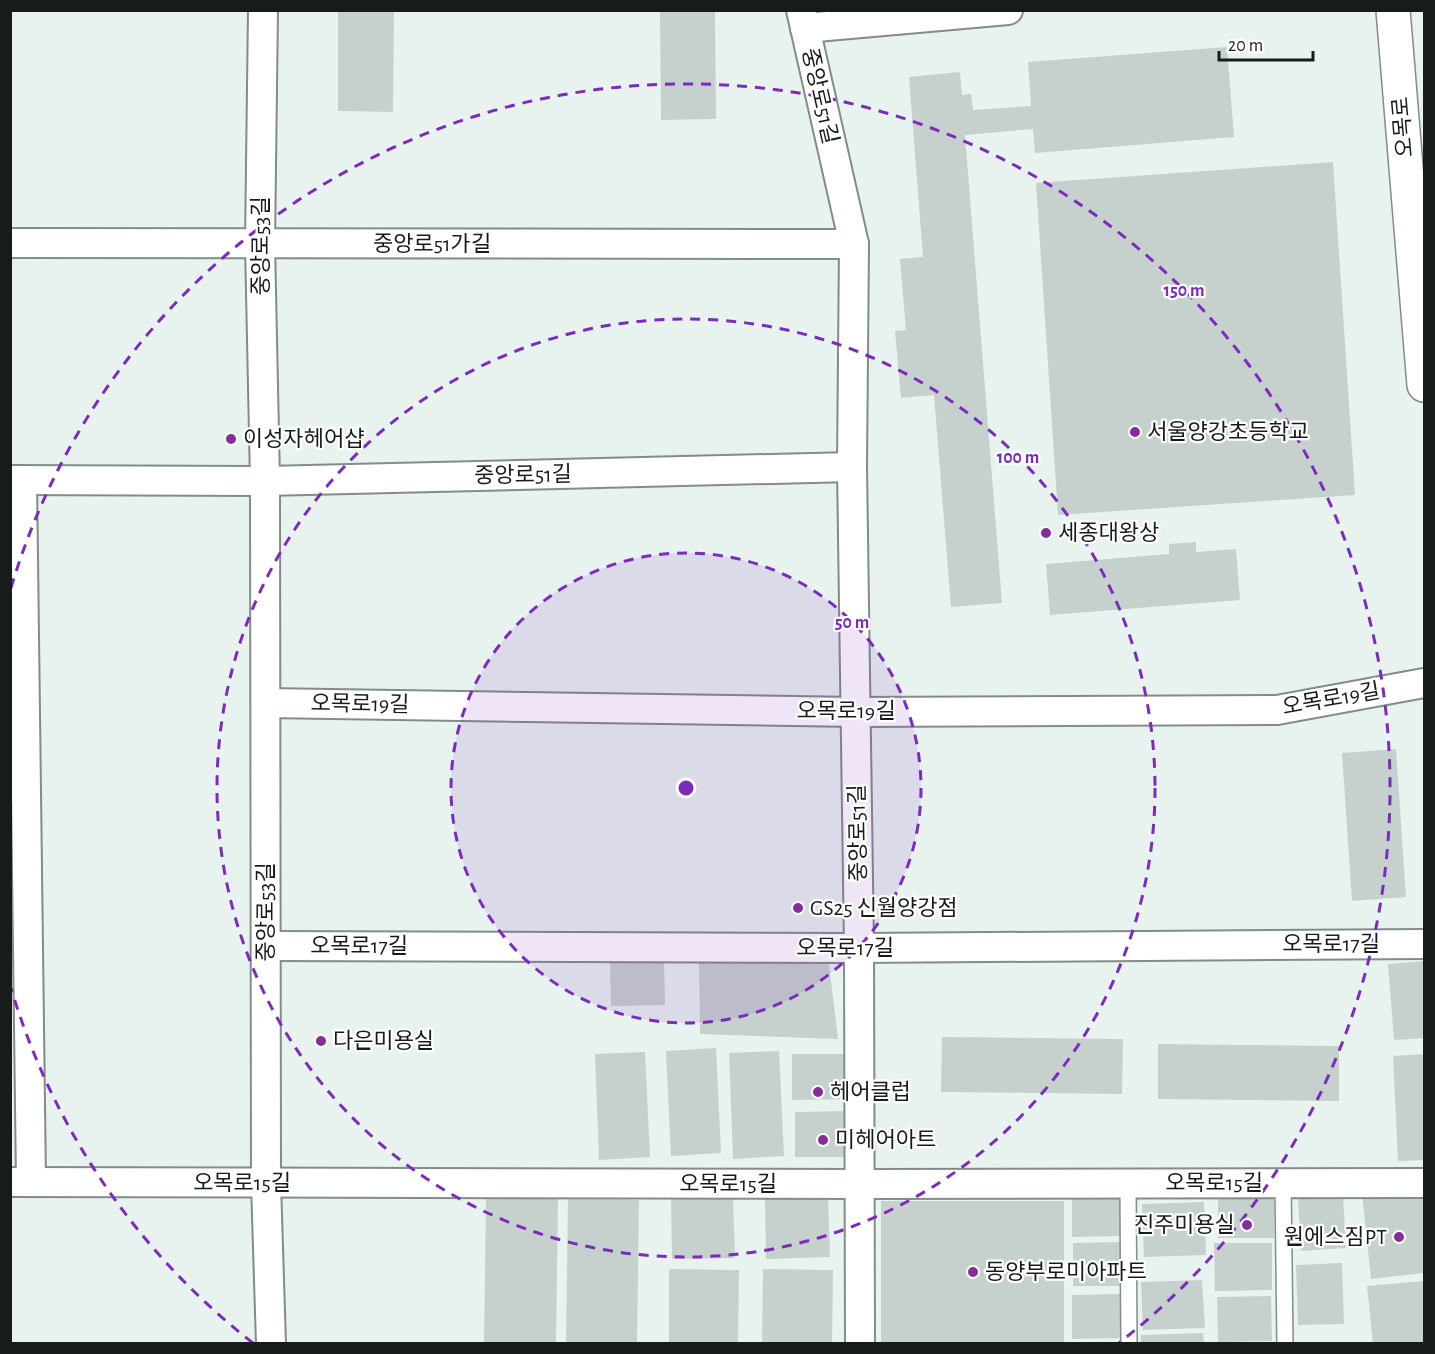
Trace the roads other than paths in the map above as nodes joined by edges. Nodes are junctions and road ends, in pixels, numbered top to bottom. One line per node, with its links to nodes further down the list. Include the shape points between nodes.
1 (263, 10): 6 (street, 중앙로53길)
2 (1008, 10): 4 (street)
3 (1393, 10): 8 (main road, 오목로)
4 (803, 19): 7 (street, 중앙로51길)
5 (10, 243): 6 (street, 중앙로51가길)
6 (260, 244): 7 (street, 중앙로51가길); 12 (street, 중앙로53길)
7 (854, 244): 10 (street, 중앙로51길)
8 (1419, 244): 9 (main road, 오목로)
9 (1425, 385)
10 (852, 467): 12 (street, 중앙로51길); 15 (street, 중앙로51길)
11 (16, 480): 12 (street); 19 (street, 오목로15길)
12 (266, 481): 14 (street, 중앙로53길)
13 (1425, 682): 15 (street, 오목로19길, via 1277,710)
14 (266, 703): 15 (street, 오목로19길); 17 (street, 중앙로53길)
15 (856, 712): 18 (street, 중앙로51길)
16 (1425, 944): 18 (street, 오목로17길)
17 (266, 946): 18 (street, 오목로17길); 21 (street, 중앙로53길)
18 (859, 948): 23 (street, 중앙로51길)
19 (21, 1182): 21 (street, 오목로15길)
20 (1425, 1182): 22 (street, 오목로15길)
21 (266, 1183): 23 (street, 오목로15길); 25 (street, 중앙로53길)
22 (1283, 1183): 24 (street, 오목로15길); 28 (lane)
23 (861, 1184): 24 (street, 오목로15길); 26 (street, 중앙로51길)
24 (1128, 1184): 27 (lane)
25 (271, 1344)
26 (860, 1344)
27 (1129, 1344)
28 (1285, 1344)

